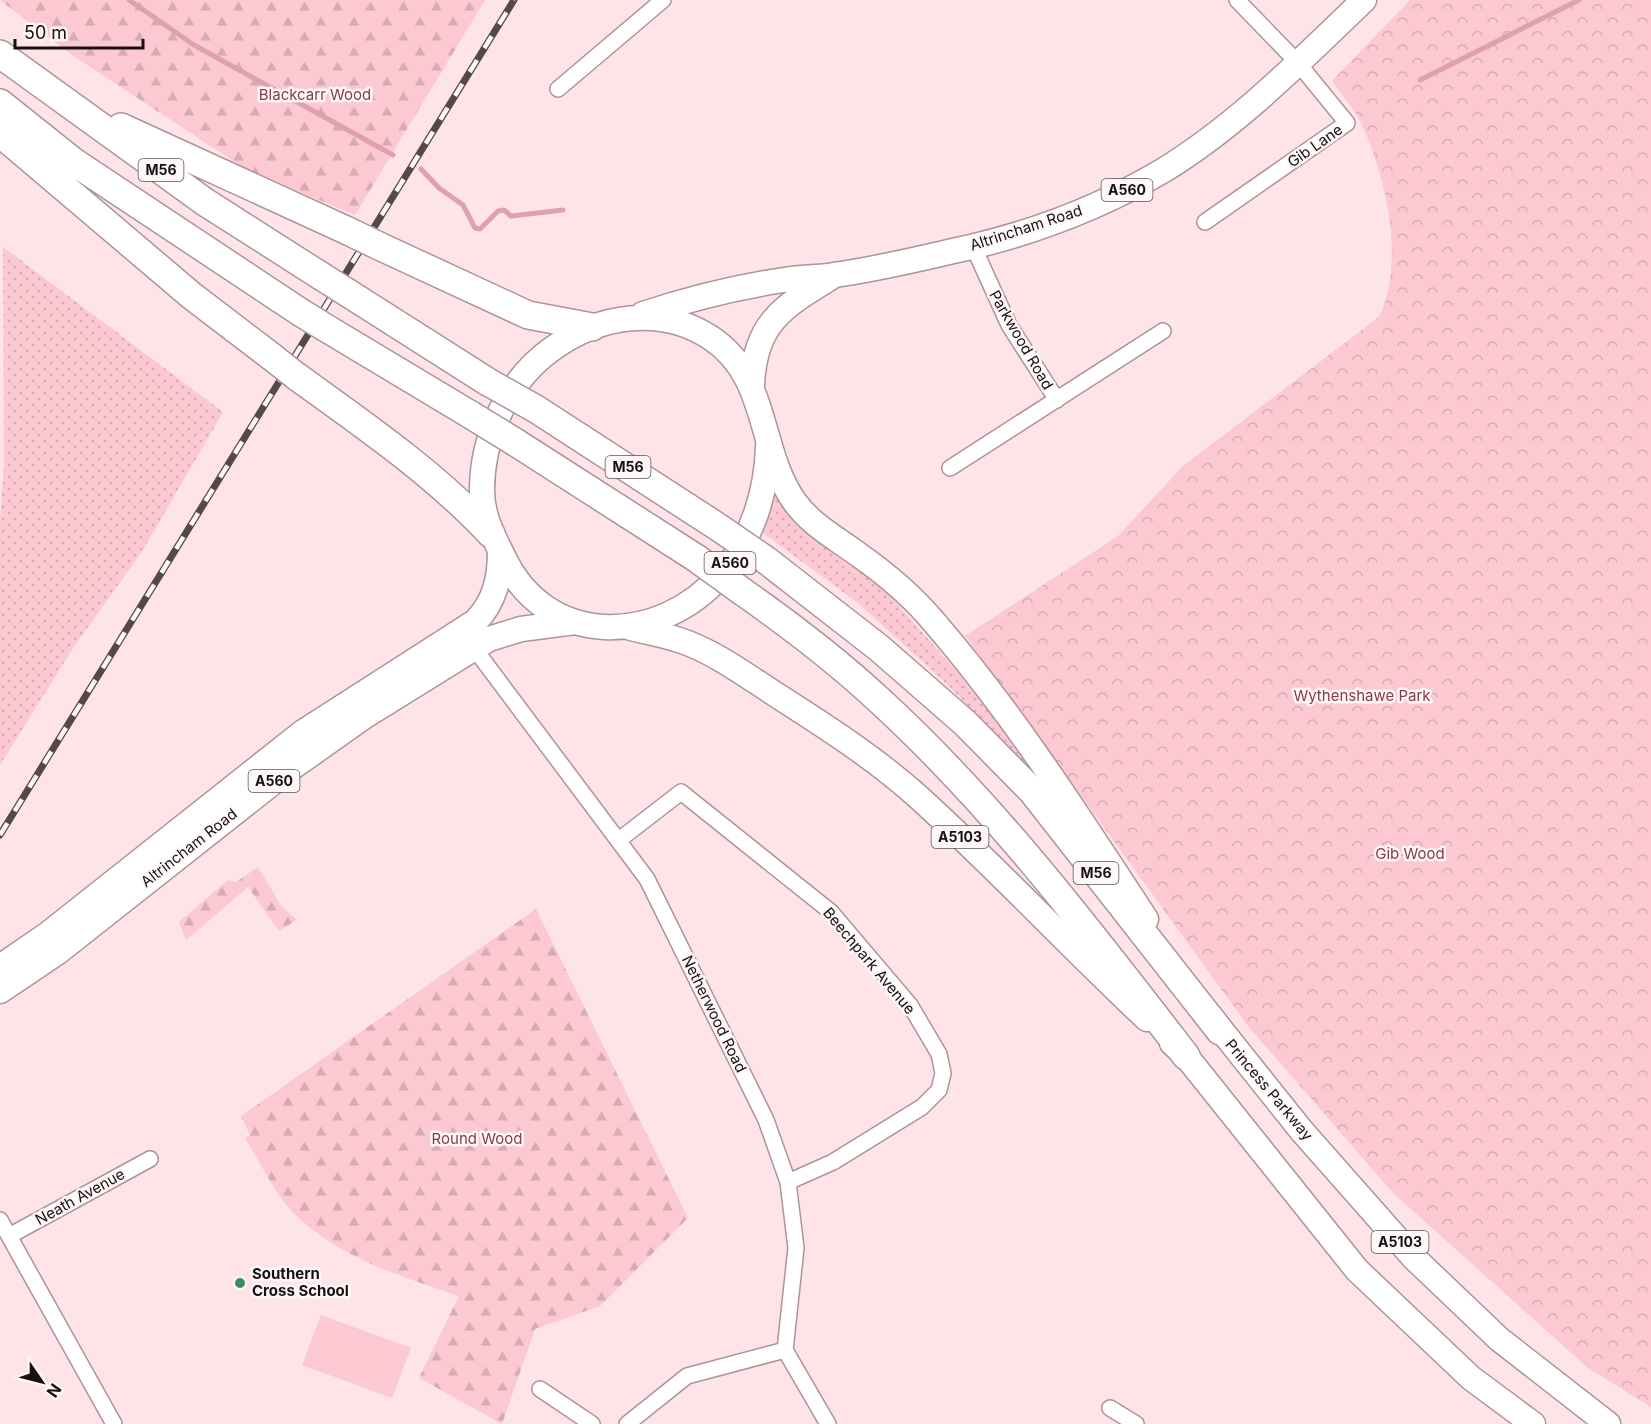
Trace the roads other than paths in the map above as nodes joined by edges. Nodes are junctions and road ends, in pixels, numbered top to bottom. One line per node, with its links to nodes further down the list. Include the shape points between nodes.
1 (663, 0): 6 (street)
2 (1237, 0): 5 (street, Gib Lane)
3 (1364, 0): 5 (highway, Altrincham Road / A560)
4 (2, 56): 13 (highway, M56, bridge, via 125,129 528,315); 26 (highway, Princess Parkway / M56, bridge, via 205,202 718,527 850,624 964,723 1032,791)
5 (1298, 63): 9 (street, Gib Lane, via 1347,123); 10 (highway, Altrincham Road / A560, via 1223,128 1164,170 1111,199 1046,225)
6 (558, 89)
7 (0, 103): 27 (highway, M56, bridge, via 74,162 300,312 471,414 696,558 854,677 973,796 1094,936)
8 (0, 133): 19 (highway, bridge, via 192,296 394,447 460,502)
9 (1205, 222)
10 (973, 246): 11 (highway, Altrincham Road / A560); 16 (street, Parkwood Road, via 1009,325)
11 (834, 275): 12 (highway, Altrincham Road / A560, via 741,288); 15 (highway, Altrincham Road / A560, via 772,319 756,352)
12 (632, 318): 13 (highway, A560); 15 (highway, A560, via 666,320 702,333 724,348)
13 (592, 327): 19 (highway, A560, via 562,342 535,363 499,414 486,450 482,485 482,502)
14 (1163, 331): 16 (street, Parkwood Road)
15 (752, 385): 17 (highway, A560)
16 (1057, 400): 18 (street, Parkwood Road)
17 (768, 446): 21 (highway, A560, via 765,480 754,518 722,574 702,594 670,614); 26 (highway, A5103, via 784,486 803,513 886,575 933,620 1027,739)
18 (950, 468)
19 (496, 542): 20 (highway, A560, via 507,567 536,599 547,609); 24 (highway, Altrincham Road / A560, via 495,591 488,608 476,621 303,732 48,934)
20 (575, 622): 21 (highway, A560, via 592,627); 22 (highway, Altrincham Road / A560, via 505,633)
21 (626, 627): 27 (highway, A5103, via 679,640 706,653 874,762 990,865)
22 (474, 648): 23 (street, Netherwood Road); 25 (highway, Altrincham Road / A560, via 364,716 290,769 58,952)
23 (619, 840): 29 (street, Netherwood Road, via 654,892 766,1120); 29 (street, Beechpark Avenue, via 681,792 831,912 910,1005 939,1054 943,1073 939,1090 922,1107 833,1162)
24 (0, 967)
25 (0, 992)
26 (1220, 1031): 41 (highway, Princess Parkway / A5103, via 1414,1258 1499,1339)
27 (1186, 1056): 40 (highway, A5103, via 1357,1270 1471,1378)
28 (150, 1159): 31 (street, Neath Avenue)
29 (788, 1182): 32 (street, Netherwood Road, via 796,1248)
30 (0, 1220): 31 (street)
31 (9, 1236): 35 (street)
32 (784, 1350): 37 (street, via 687,1376); 38 (street)
33 (540, 1389): 36 (street)
34 (1110, 1408): 39 (street)
35 (114, 1424)
36 (592, 1424)
37 (627, 1424)
38 (828, 1424)
39 (1136, 1424)
40 (1533, 1424)
41 (1608, 1424)

